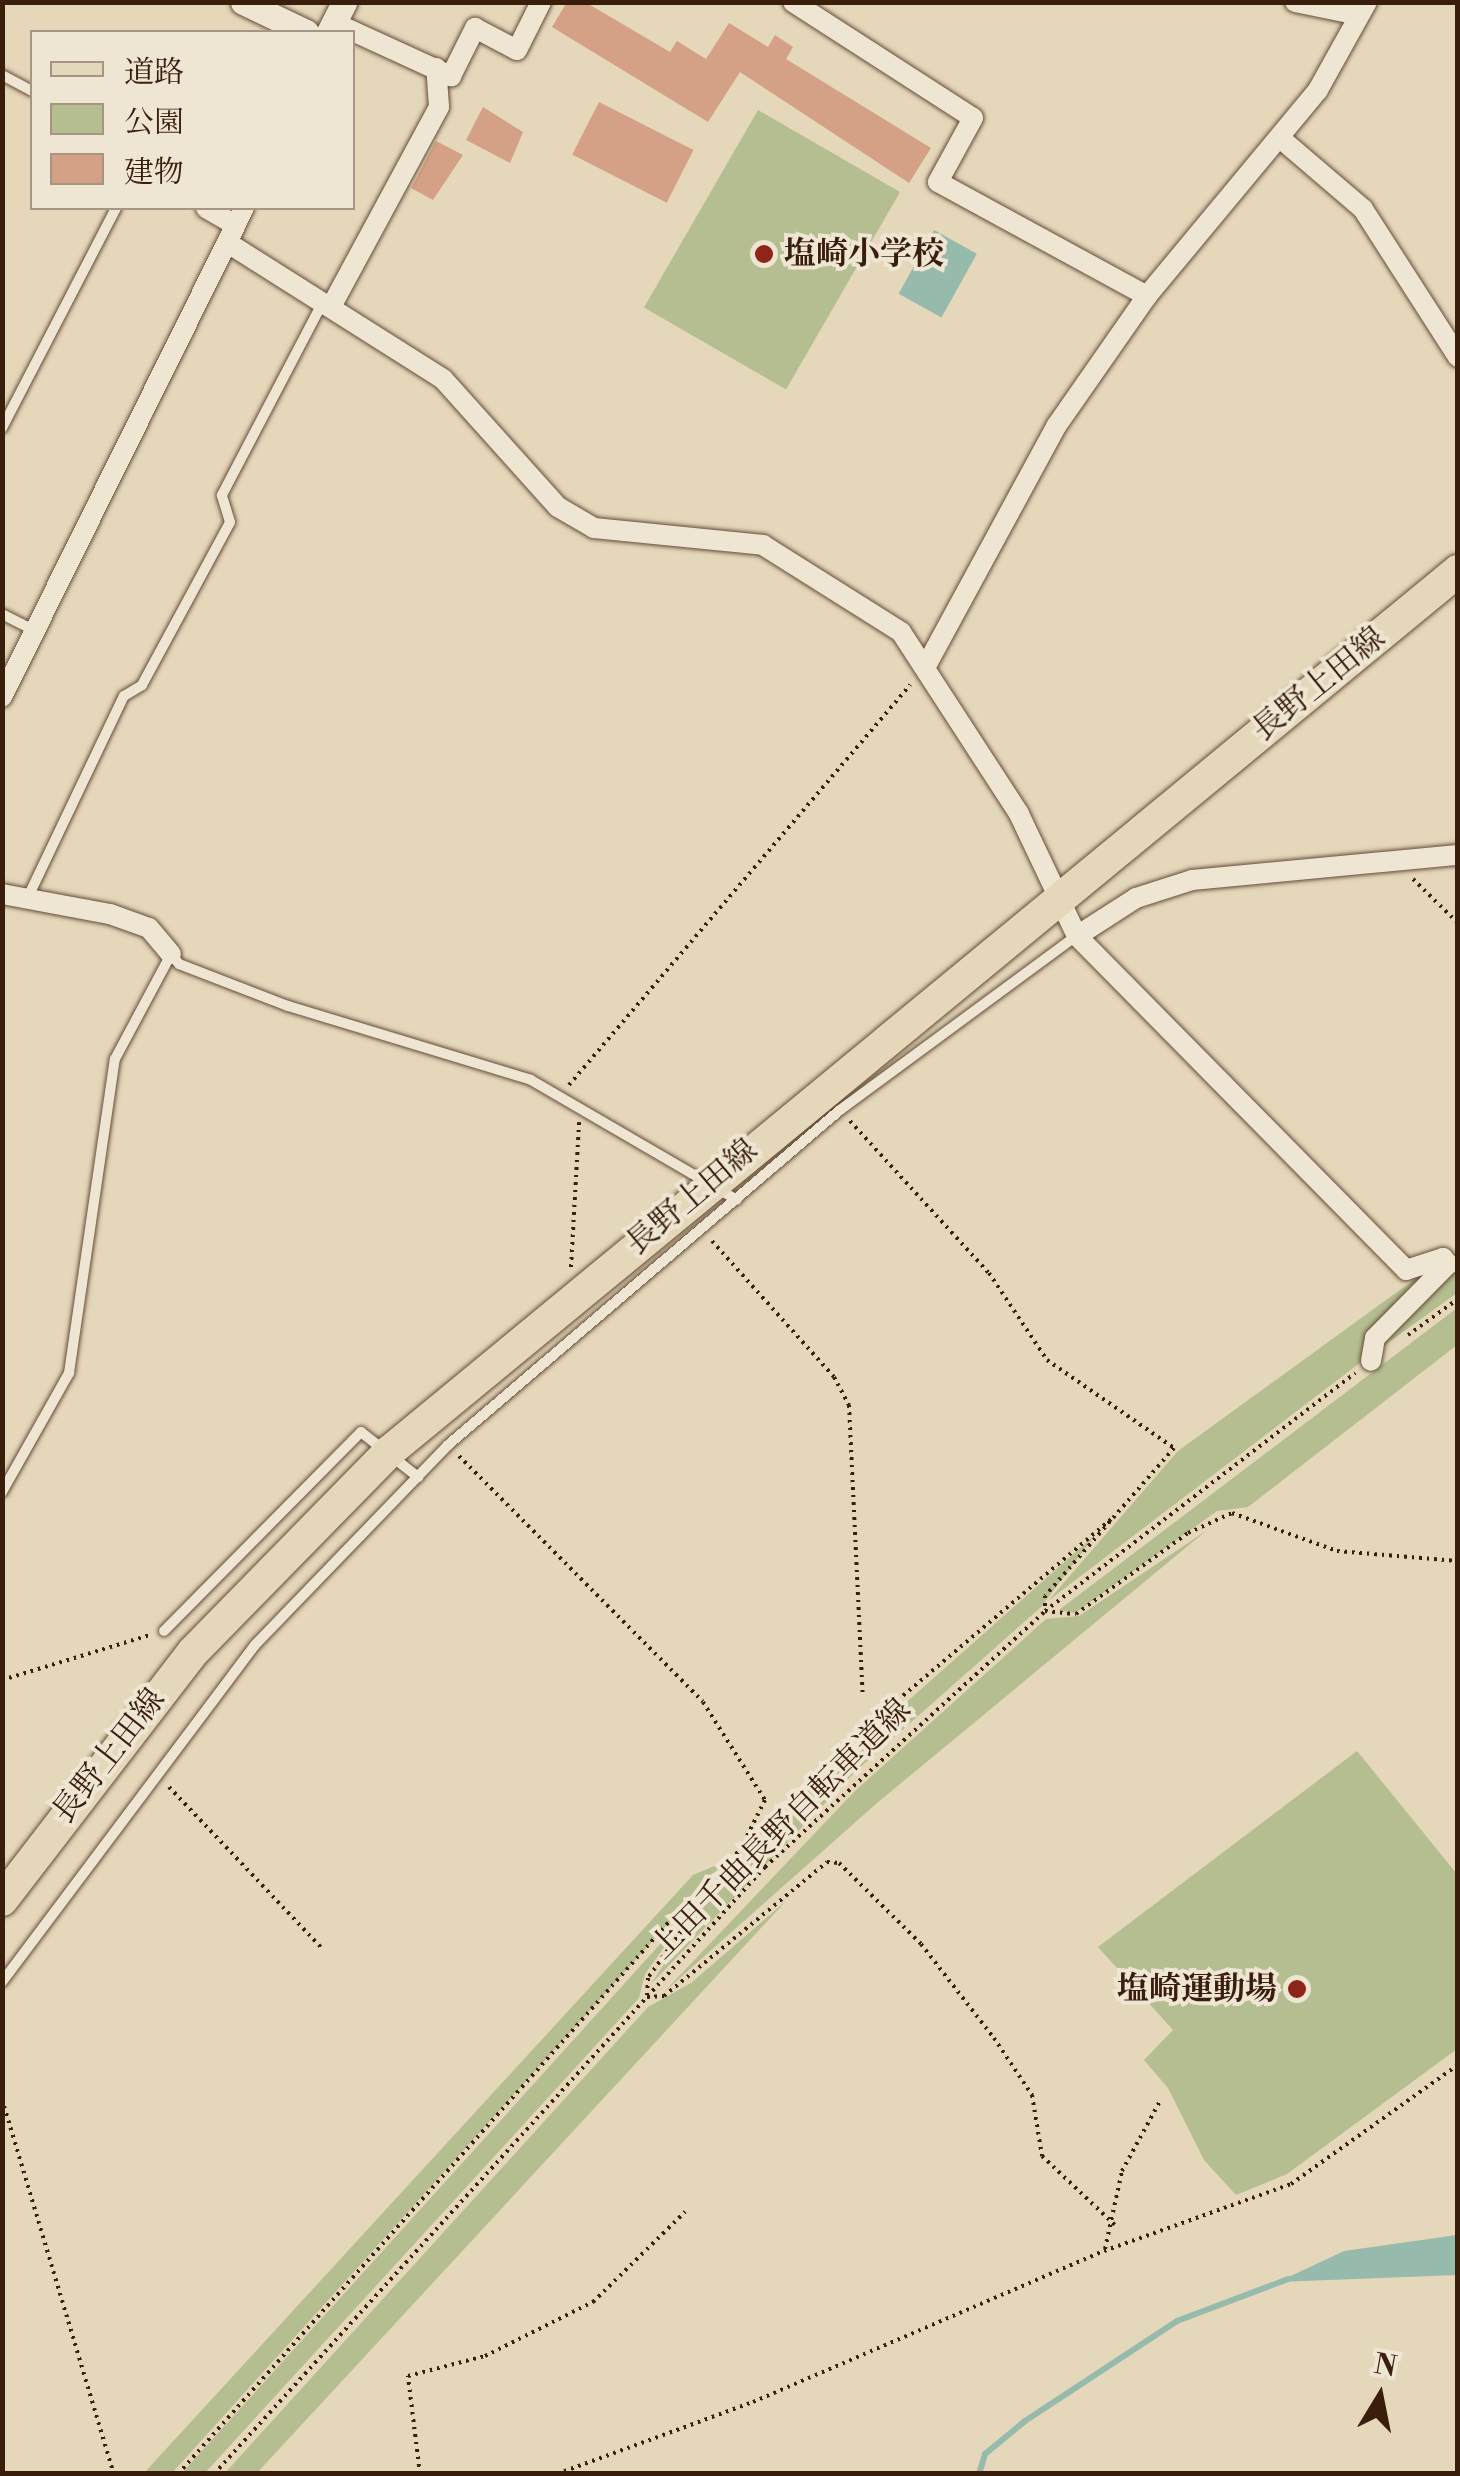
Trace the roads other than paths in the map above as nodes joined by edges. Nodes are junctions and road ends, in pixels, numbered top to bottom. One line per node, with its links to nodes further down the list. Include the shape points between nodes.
1 (243, 2): 7 (street)
2 (541, 2): 8 (street, via 517,50 476,28 451,76)
3 (792, 2): 15 (street, via 974,118 938,182)
4 (1295, 2): 5 (street)
5 (1363, 9): 11 (street, via 1318,90)
6 (336, 19): 8 (street)
7 (302, 30)
8 (436, 68): 16 (street, via 439,107)
9 (2, 75): 10 (lane)
10 (30, 90)
11 (1280, 138): 15 (street); 17 (street, via 1363,210)
12 (115, 210): 18 (lane)
13 (210, 210): 14 (street)
14 (236, 225): 16 (street); 21 (street)
15 (1147, 296): 22 (street, via 1057,424)
16 (327, 303): 22 (street, via 443,379 558,508 594,528 763,544 901,632); 27 (lane, via 222,495 230,522 142,685 124,696)
17 (1458, 357)
18 (2, 428)
19 (1458, 570): 26 (main road, 長野上田線)
20 (2, 614): 21 (lane)
21 (36, 631): 23 (street)
22 (926, 666): 26 (street, via 946,710 1020,814)
23 (2, 698)
24 (1458, 854): 28 (street, via 1192,880 1136,898)
25 (2, 894): 27 (street)
26 (1058, 898): 28 (street); 30 (main road, 長野上田線)
27 (27, 899): 29 (street, via 150,928)
28 (1077, 936): 30 (lane); 32 (street, via 1406,1270 1442,1258 1448,1264 1375,1338)
29 (171, 954): 30 (lane, via 178,964 288,1006 530,1080); 35 (lane, via 115,1059 69,1373)
30 (725, 1190): 31 (main road, 長野上田線); 31 (lane, via 699,1226)
31 (572, 1310): 33 (main road, 長野上田線); 34 (lane)
32 (1371, 1361)
33 (390, 1450): 34 (lane); 36 (lane, via 361,1432); 37 (main road, 長野上田線, via 193,1652)
34 (418, 1476): 38 (lane, via 255,1645)
35 (2, 1492)
36 (164, 1631)
37 (2, 1900)
38 (2, 1982)

